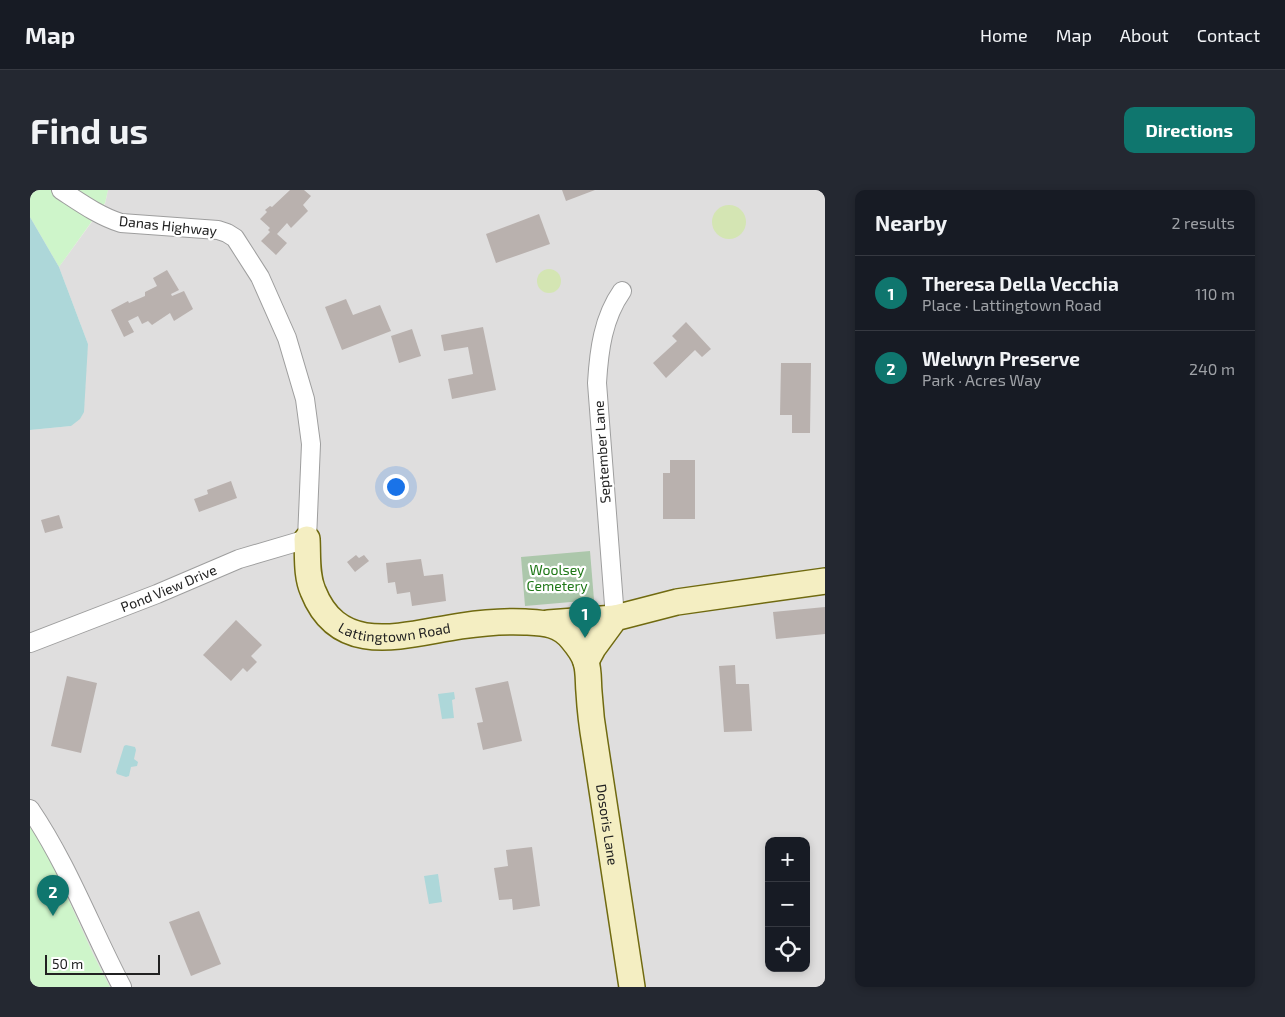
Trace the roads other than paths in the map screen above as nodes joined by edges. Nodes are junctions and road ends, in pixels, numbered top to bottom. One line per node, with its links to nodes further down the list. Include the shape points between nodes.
1 (62, 190): 3 (street, Danas Highway, via 121,223 218,230 235,238 272,301 305,399 311,444)
2 (622, 291): 5 (street, September Lane, via 611,310 599,349 597,383)
3 (308, 539): 6 (street, Lattingtown Road, via 308,572 312,590 326,616 349,632 367,637 401,636 462,626); 7 (street, Pond View Drive, via 239,559)
4 (825, 581): 5 (street, Lattingtown Road, via 678,602)
5 (616, 618): 6 (street, Lattingtown Road); 8 (street)
6 (548, 623): 8 (street, Lattingtown Road, via 572,638)
7 (30, 643)
8 (586, 662): 11 (street, Dosoris Lane, via 590,713)
9 (30, 809): 10 (street, via 62,861)
10 (122, 987)
11 (632, 987)

